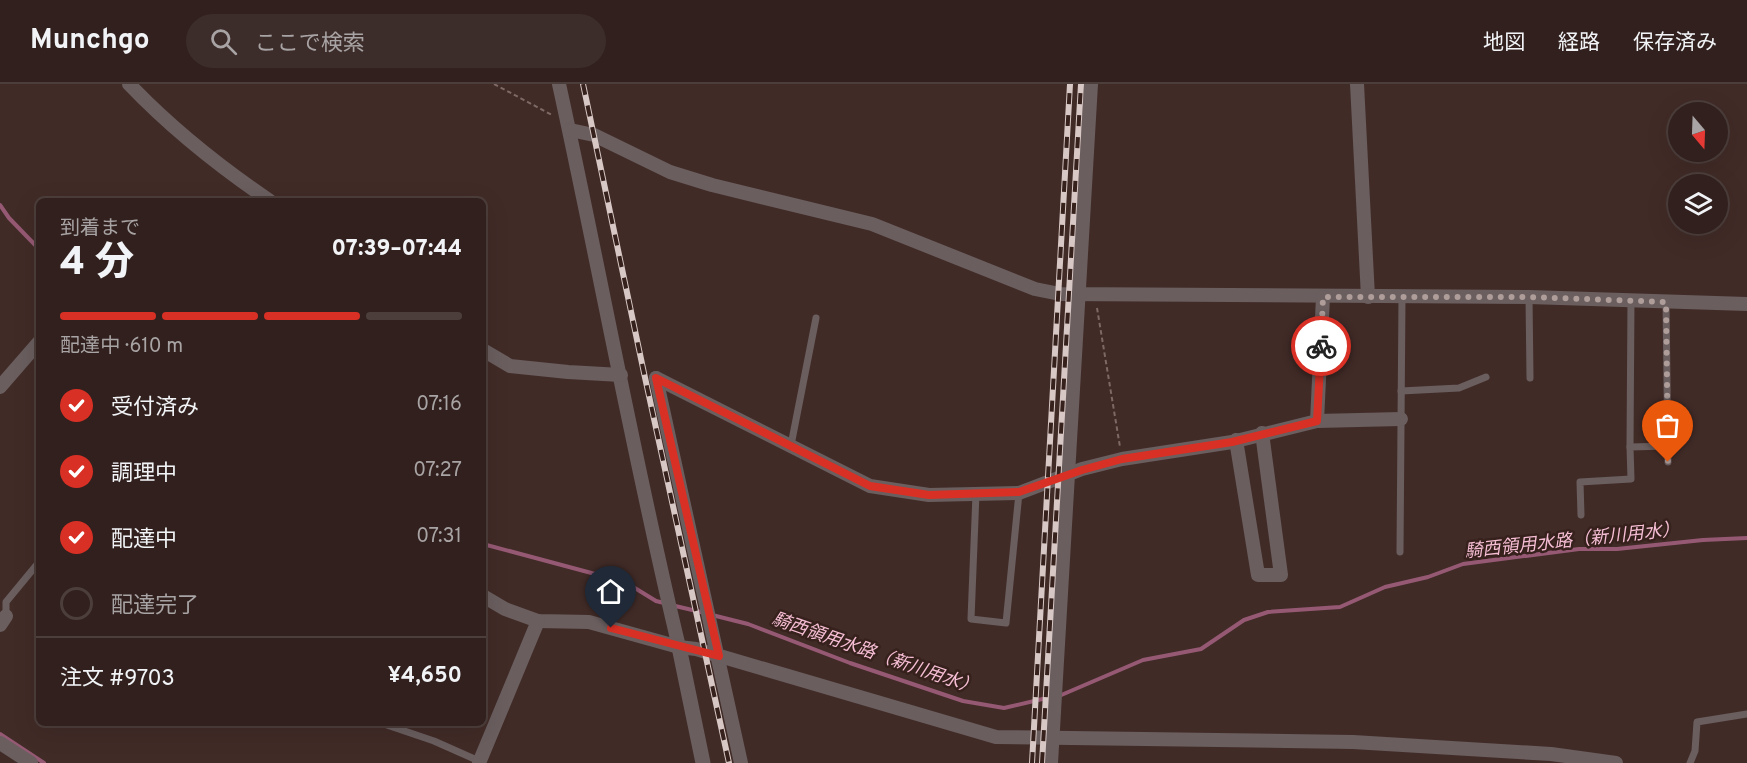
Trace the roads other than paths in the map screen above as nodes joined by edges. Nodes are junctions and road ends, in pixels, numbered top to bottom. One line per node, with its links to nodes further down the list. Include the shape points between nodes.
1 (129, 84): 6 (street, via 204,152)
2 (559, 84): 5 (street)
3 (1091, 84): 7 (street)
4 (1357, 84): 9 (street)
5 (568, 124): 7 (street, via 670,172 872,224 1035,289); 18 (street)
6 (266, 198)
7 (1079, 294): 8 (street); 31 (street)
8 (1323, 297): 9 (street); 24 (street)
9 (1368, 297): 10 (street)
10 (1402, 297): 11 (street); 22 (lane)
11 (1529, 297): 12 (street); 20 (lane)
12 (1631, 299): 13 (street); 29 (lane)
13 (1666, 302): 14 (street); 28 (lane)
14 (1747, 304)
15 (816, 318): 27 (lane)
16 (36, 345): 21 (street)
17 (486, 352): 18 (street, via 510,366)
18 (621, 375): 40 (street, via 651,532)
19 (1486, 377): 22 (lane, via 1459,388)
20 (1530, 378)
21 (0, 387)
22 (1401, 391): 23 (lane)
23 (1401, 419): 24 (street); 35 (lane)
24 (1317, 421): 25 (street)
25 (1262, 433): 26 (street); 26 (street, via 1281,574 1258,575)
26 (1236, 440): 31 (street, via 1122,459)
27 (791, 445): 33 (street, via 870,486 929,495); 41 (street, via 656,378)
28 (1668, 446): 29 (lane); 30 (lane)
29 (1630, 447): 34 (lane, via 1631,479 1580,482)
30 (1668, 462)
31 (1068, 475): 32 (street); 44 (street)
32 (1019, 492): 33 (street); 33 (lane, via 1006,623 971,619)
33 (976, 494)
34 (1581, 515)
35 (1400, 552)
36 (36, 566): 38 (lane, via 6,602)
37 (486, 598): 39 (street)
38 (3, 621)
39 (538, 621): 40 (street, via 588,622); 46 (street)
40 (679, 647): 41 (street); 48 (street)
41 (719, 656): 44 (street, via 996,736); 49 (street)
42 (1747, 714): 52 (lane, via 1697,722)
43 (390, 726): 46 (lane)
44 (1053, 738): 50 (street); 51 (street, via 1353,742 1551,754)
45 (0, 743): 47 (street)
46 (479, 762)
47 (31, 763)
48 (703, 763)
49 (741, 763)
50 (1051, 763)
51 (1616, 763)
52 (1690, 763)

